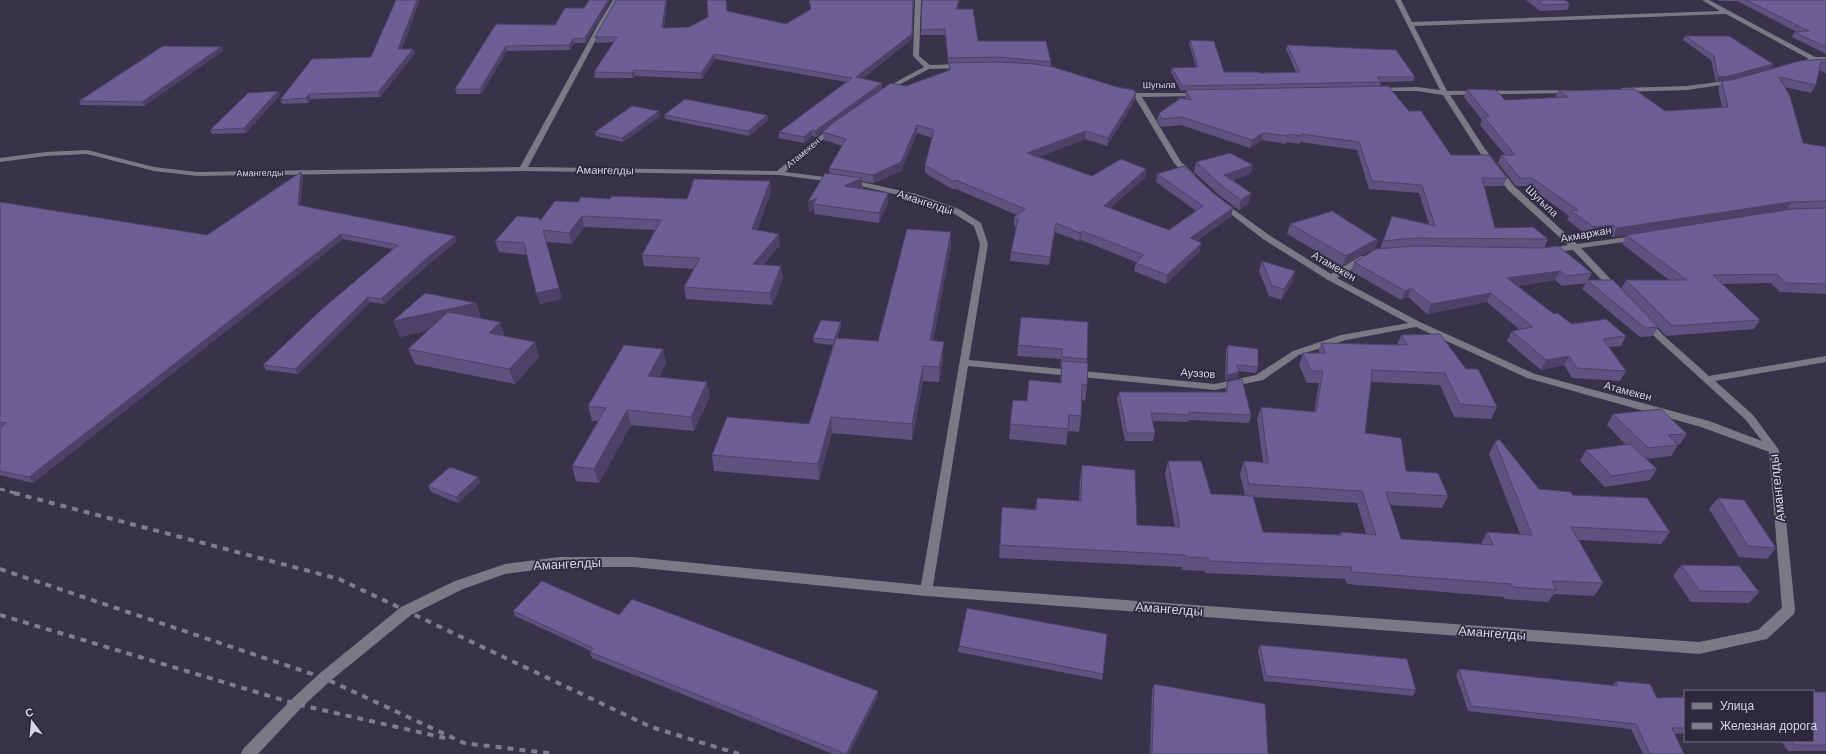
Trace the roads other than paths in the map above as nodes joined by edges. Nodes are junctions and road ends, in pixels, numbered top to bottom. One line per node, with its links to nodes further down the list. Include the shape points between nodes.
1 (616, 0): 23 (street)
2 (918, 0): 11 (street, via 916,56)
3 (1398, 0): 6 (street, Шугыла)
4 (1705, 0): 5 (street)
5 (1727, 12): 6 (street); 7 (street)
6 (1410, 24): 17 (street, Шугыла)
7 (1814, 59): 8 (street); 10 (street)
8 (1826, 59)
9 (971, 66): 11 (street)
10 (1792, 66)
11 (928, 67): 20 (street)
12 (1742, 80): 15 (street, via 1687,88)
13 (1117, 89): 19 (street)
14 (1369, 90): 17 (street, via 1417,89)
15 (1615, 90)
16 (1576, 91): 17 (street)
17 (1446, 93): 28 (street, Шугыла, via 1482,150 1511,188)
18 (1209, 94): 19 (street, Шугыла)
19 (1137, 95): 25 (street, via 1178,163)
20 (876, 97)
21 (839, 124): 24 (street, Атамекен)
22 (0, 160): 23 (street, Амангелды, via 88,152 154,169 197,174)
23 (523, 169): 24 (street, Амангелды)
24 (780, 173): 36 (street, Амангелды, via 858,183 913,196 956,211 978,225 984,244)
25 (1199, 183)
26 (1215, 198): 31 (street, Атамекен, via 1266,237)
27 (1643, 236): 28 (street, Акмаржан)
28 (1575, 247): 29 (street, Акмаржан); 32 (street, Шугыла)
29 (1539, 253)
30 (1370, 255): 31 (street)
31 (1331, 278): 34 (street, Атамекен)
32 (1623, 297)
33 (1639, 314): 37 (street, via 1660,337)
34 (1417, 324): 36 (street, Ауэзов, via 1344,337 1296,353 1259,378 1215,387); 38 (street, Атамекен, via 1531,376 1705,424)
35 (1826, 360): 37 (street)
36 (965, 363): 39 (street, Амангелды)
37 (1708, 379): 38 (street, Амангелды, via 1749,417)
38 (1774, 450): 39 (street, Амангелды, via 1789,610 1762,635 1699,648)
39 (926, 591): 40 (street, Амангелды, via 633,562 560,562 506,569 459,585 406,611 324,678)
40 (248, 754)

